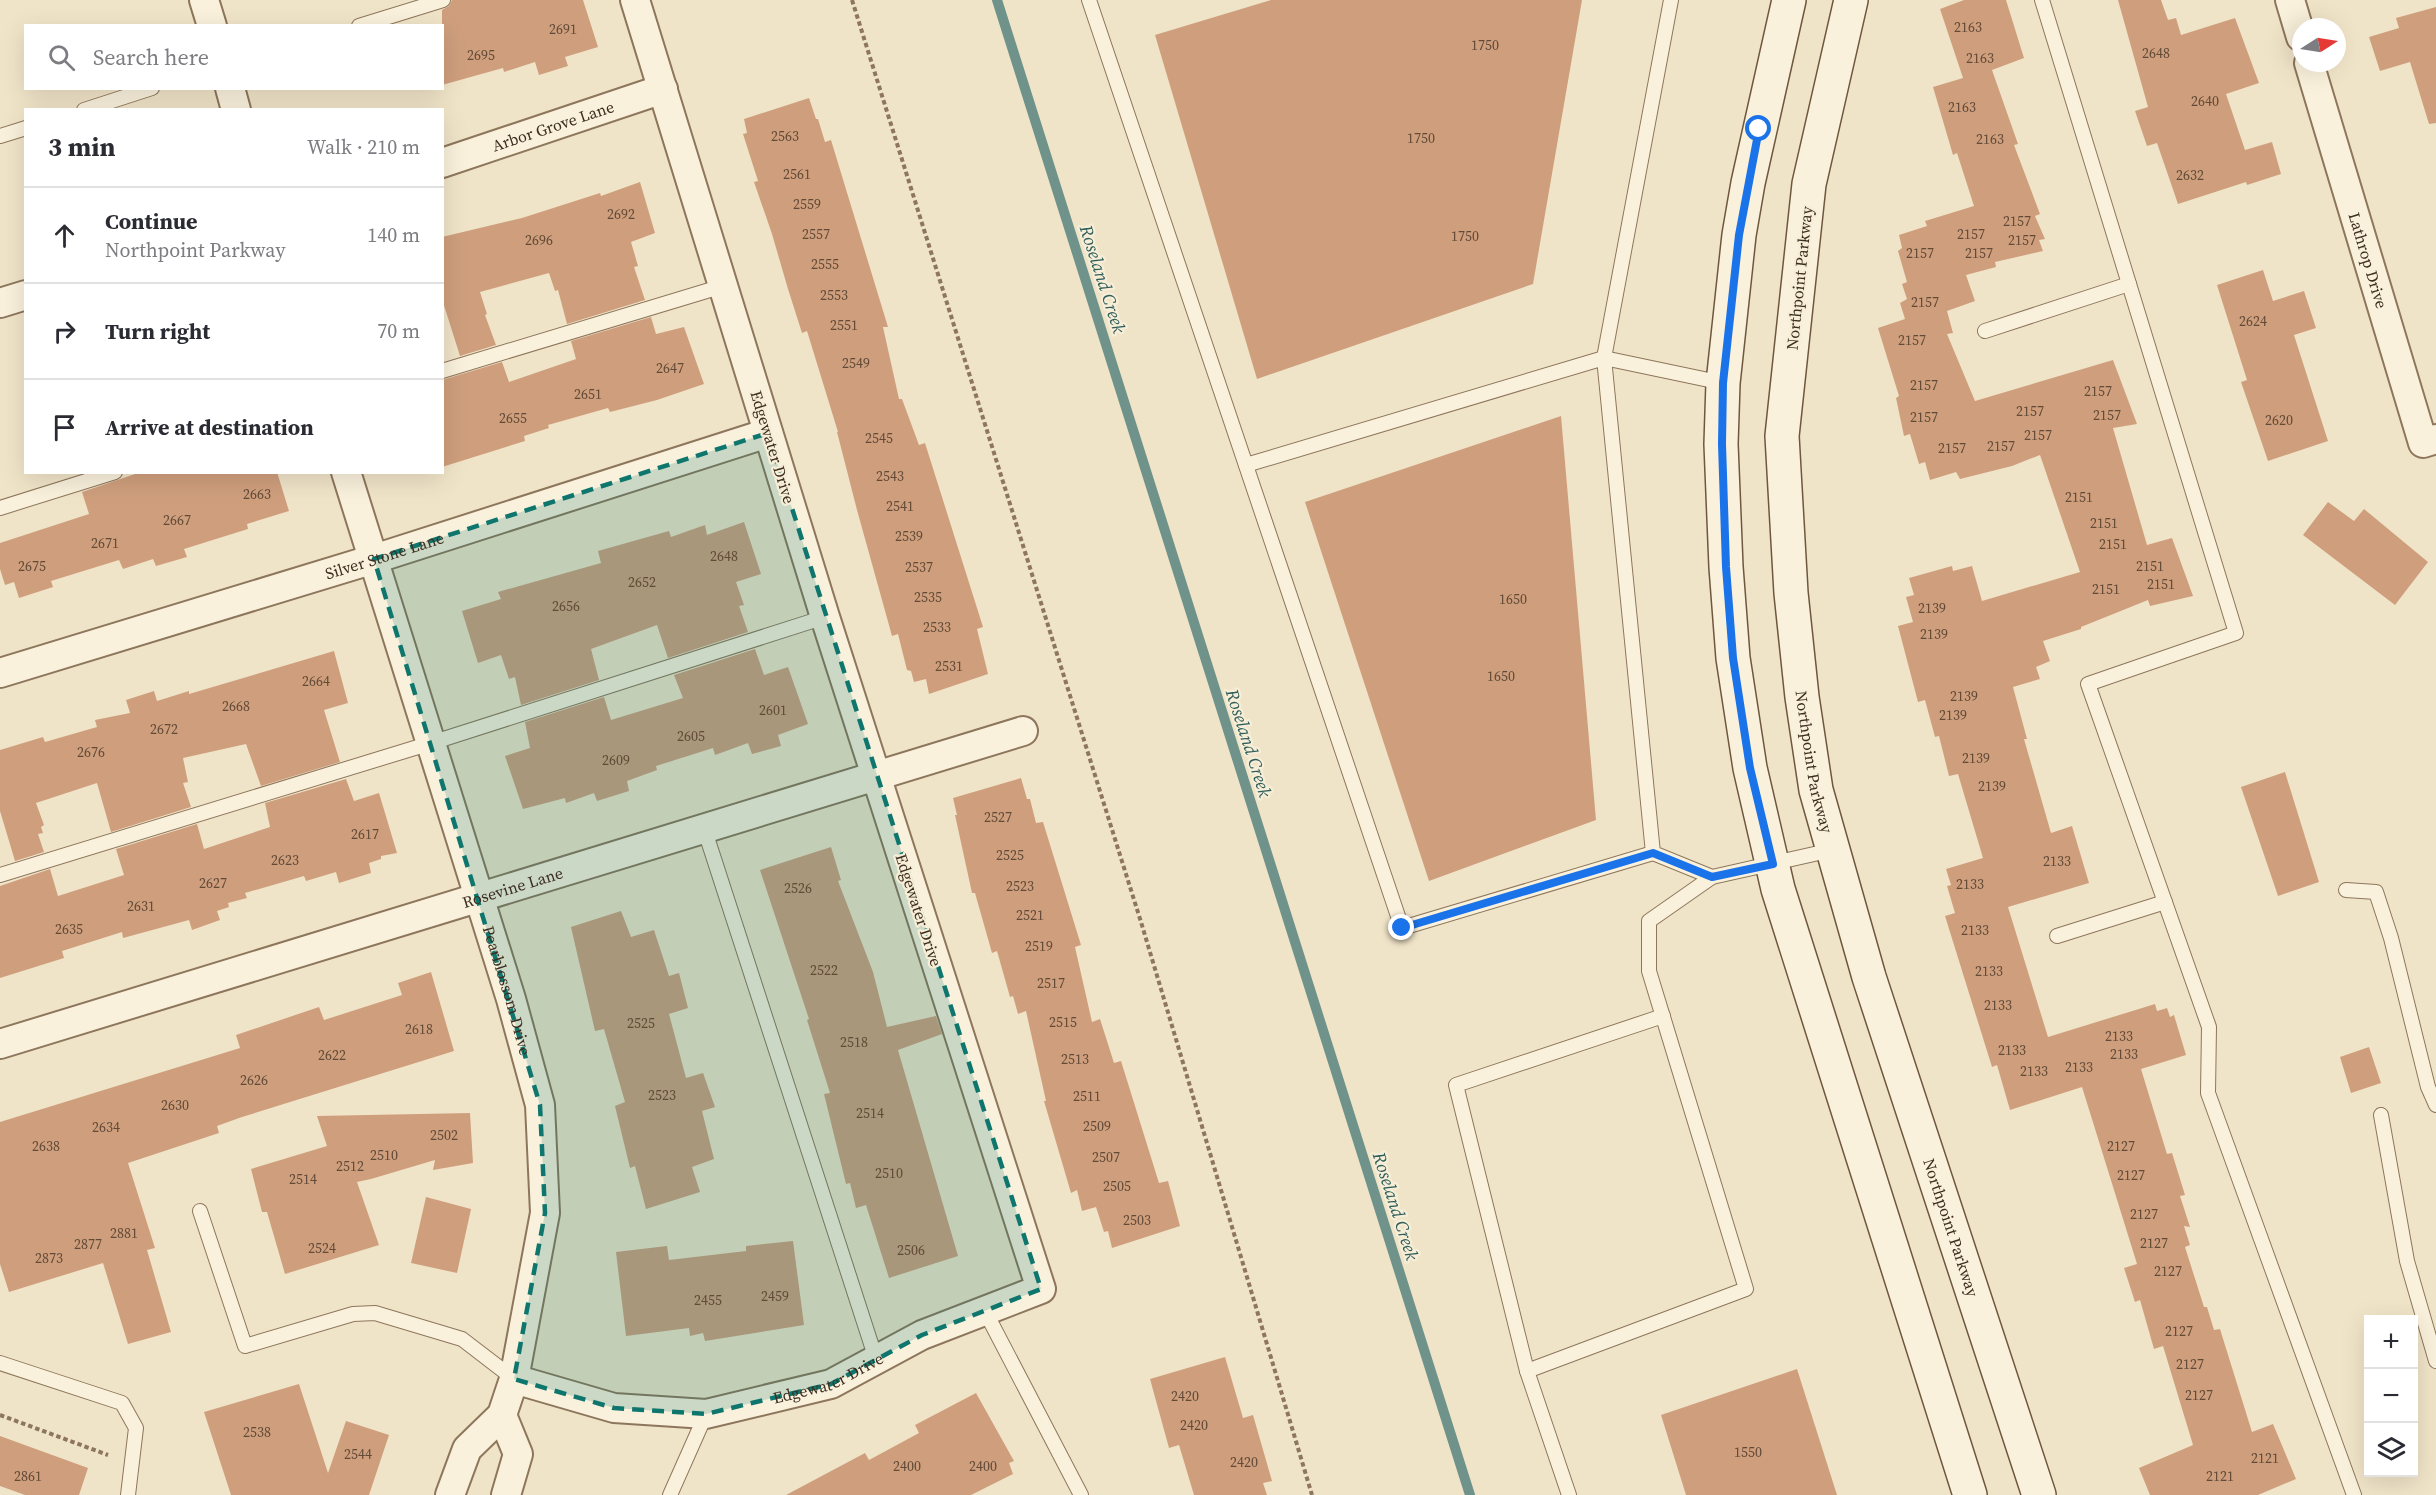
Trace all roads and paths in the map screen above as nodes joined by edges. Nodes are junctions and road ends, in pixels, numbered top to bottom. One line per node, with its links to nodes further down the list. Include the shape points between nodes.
1 (204, 0): 12 (street)
2 (444, 0): 13 (lane)
3 (635, 0): 15 (street, Edgewater Drive)
4 (852, 0): 73 (path, via 1137,910)
5 (1089, 0): 33 (lane)
6 (1671, 0): 28 (lane)
7 (1789, 0): 30 (street, via 1739,235)
8 (1851, 0): 44 (street, Northpoint Parkway, via 1809,184 1782,436 1791,593 1802,697 1816,790)
9 (2042, 0): 23 (lane)
10 (2290, 0): 11 (street)
11 (2295, 18)
12 (211, 24)
13 (366, 24)
14 (2312, 72): 32 (street, Lathrop Drive, via 2423,443)
15 (663, 89): 22 (street, Arbor Grove Lane); 24 (street, Edgewater Drive)
16 (146, 90): 18 (lane)
17 (231, 90): 19 (street)
18 (90, 108)
19 (235, 108)
20 (24, 129): 21 (lane)
21 (0, 136)
22 (444, 162)
23 (2129, 284): 27 (lane); 51 (lane, via 2236,633 2088,684)
24 (723, 286): 29 (lane); 31 (street, Edgewater Drive)
25 (24, 297): 26 (street)
26 (0, 303)
27 (1985, 331)
28 (1604, 358): 30 (lane); 33 (lane); 45 (lane)
29 (444, 370)
30 (1723, 383): 46 (street, via 1726,567 1733,658 1750,768)
31 (768, 433): 37 (street, Silver Stone Lane); 38 (street, Edgewater Drive)
32 (2436, 439)
33 (1246, 465): 45 (lane, via 1402,928)
34 (109, 474): 36 (lane)
35 (347, 474): 37 (street, Pearblossom Drive)
36 (0, 508)
37 (374, 560): 39 (street, Silver Stone Lane); 41 (street, Pearblossom Drive)
38 (825, 617): 41 (lane); 42 (street, Edgewater Drive)
39 (0, 673)
40 (1023, 731): 42 (street, Rosevine Lane)
41 (431, 743): 47 (lane); 50 (street, Pearblossom Drive)
42 (876, 776): 43 (street, Rosevine Lane); 58 (street, Edgewater Drive, via 1041,1289)
43 (704, 828): 50 (street, Rosevine Lane); 59 (lane)
44 (1832, 850): 46 (lane); 76 (street, Northpoint Parkway, via 1873,988)
45 (1653, 853): 48 (lane)
46 (1773, 864): 48 (lane); 75 (street)
47 (0, 875)
48 (1712, 877): 53 (lane, via 1649,921 1649,971)
49 (2346, 890): 55 (lane, via 2376,892)
50 (480, 898): 54 (street, Rosevine Lane); 63 (street, Pearblossom Drive, via 540,1105 545,1213)
51 (2165, 902): 52 (lane); 77 (lane, via 2209,1027 2208,1093)
52 (2057, 936)
53 (1663, 1016): 62 (lane, via 1456,1085); 62 (lane, via 1746,1289)
54 (0, 1044)
55 (2436, 1105)
56 (2381, 1115): 60 (lane, via 2407,1261)
57 (200, 1211): 63 (lane, via 245,1346 353,1314 375,1313 462,1339)
58 (985, 1311): 59 (street, Edgewater Drive, via 922,1335); 72 (lane)
59 (876, 1359): 64 (street, Edgewater Drive, via 831,1384)
60 (2436, 1361)
61 (0, 1363): 67 (lane, via 122,1403 136,1428)
62 (1527, 1371): 74 (lane)
63 (514, 1379): 64 (street, Edgewater Drive, via 614,1408); 66 (street, Pearblossom Drive)
64 (706, 1414): 71 (lane)
65 (0, 1415): 67 (path, via 117,1458)
66 (502, 1415): 69 (street, Pearblossom Drive, via 467,1449); 70 (street, via 518,1454)
67 (133, 1458): 68 (lane)
68 (128, 1495)
69 (450, 1495)
70 (506, 1495)
71 (670, 1495)
72 (1081, 1495)
73 (1312, 1495)
74 (1569, 1495)
75 (1970, 1495)
76 (2039, 1495)
77 (2354, 1495)

